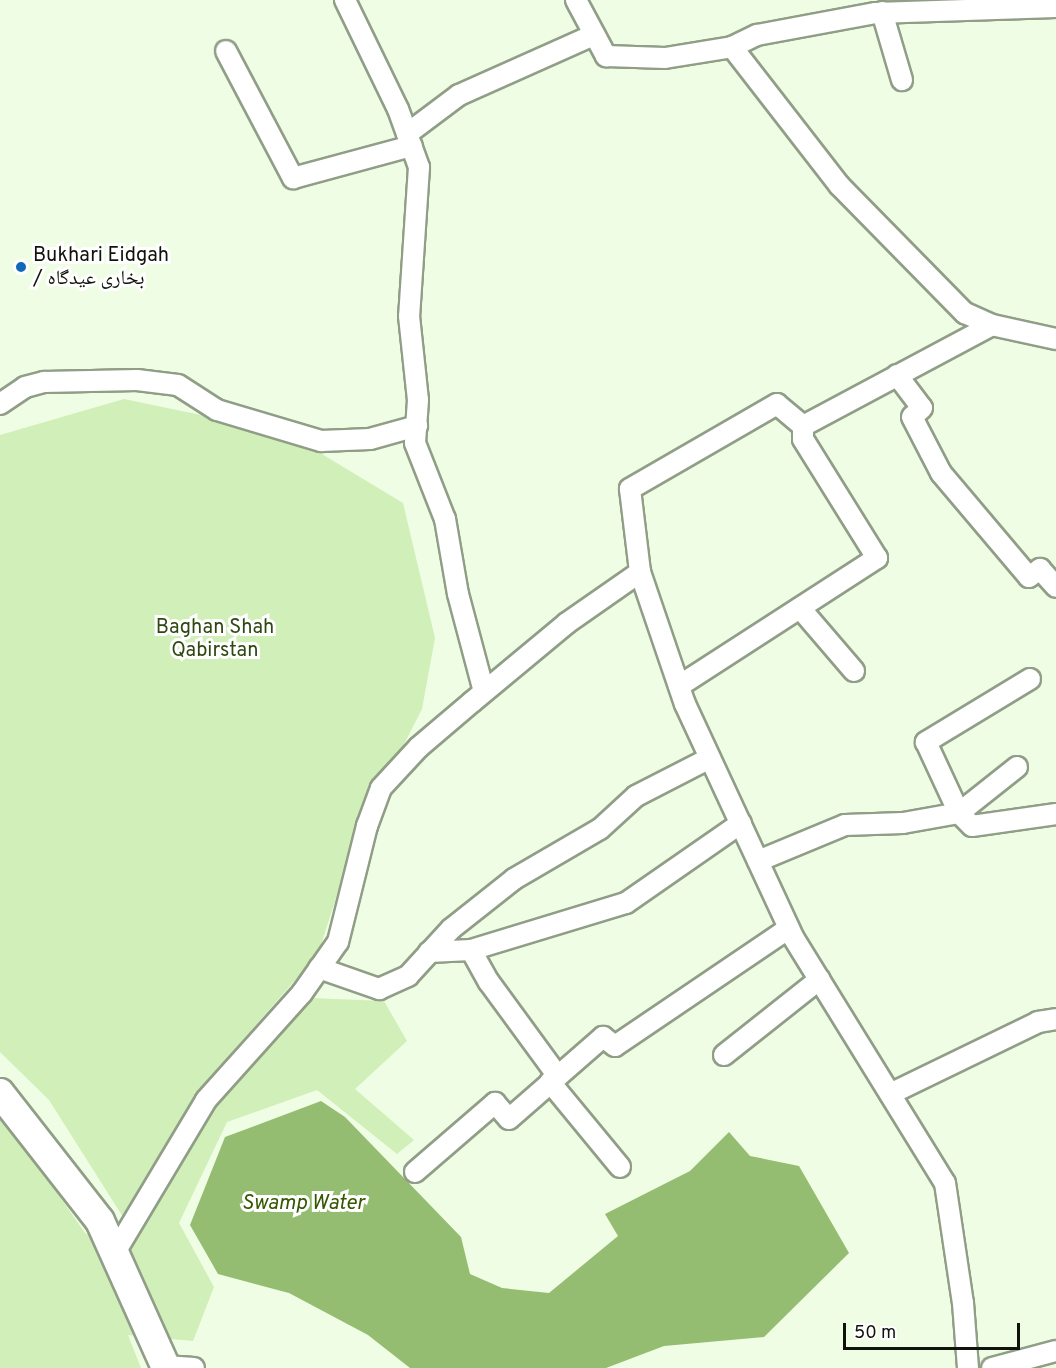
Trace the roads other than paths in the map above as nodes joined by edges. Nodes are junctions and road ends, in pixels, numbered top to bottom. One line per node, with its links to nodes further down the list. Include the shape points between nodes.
1 (345, 0): 10 (street)
2 (576, 0): 6 (street)
3 (966, 4): 4 (street); 5 (street)
4 (1056, 7)
5 (877, 8): 7 (street, via 757,35); 9 (street)
6 (594, 35): 7 (street, via 606,56 665,58); 10 (street, via 459,94)
7 (732, 47): 11 (street, via 839,185 965,313)
8 (226, 51): 10 (street, via 293,178)
9 (902, 80)
10 (409, 140): 15 (street, via 419,167 409,316)
11 (992, 325): 12 (street); 13 (street)
12 (1056, 339)
13 (897, 375): 16 (street); 18 (street, via 922,408 912,417 941,473 1029,577 1040,569)
14 (0, 404): 15 (street, via 25,387 44,382 137,380 178,385 217,410 321,441 370,439)
15 (417, 426): 23 (street, via 416,443 445,519 458,594)
16 (803, 426): 17 (street, via 777,404 630,489); 19 (street, via 803,439 877,558)
17 (639, 572): 22 (street); 23 (street, via 567,623)
18 (1056, 587)
19 (800, 608): 20 (street); 22 (street)
20 (854, 671)
21 (1030, 679): 26 (street, via 926,742)
22 (679, 686): 24 (street)
23 (483, 692): 33 (street, via 419,747 381,788 367,826 338,942)
24 (710, 758): 28 (street); 32 (street, via 636,796 600,829 514,879 451,929)
25 (1017, 767): 26 (street)
26 (959, 813): 27 (street, via 972,826); 29 (street, via 903,823 845,825)
27 (1056, 814)
28 (741, 823): 29 (street); 31 (street, via 626,903)
29 (758, 861): 30 (street)
30 (789, 928): 34 (street); 37 (street, via 615,1046 603,1037)
31 (471, 950): 32 (street); 37 (street)
32 (429, 952): 33 (street, via 408,976 379,989)
33 (319, 968): 42 (street, via 206,1100)
34 (820, 979): 36 (street); 39 (street)
35 (1056, 1019): 39 (street, via 1038,1022)
36 (724, 1055)
37 (554, 1078): 40 (street); 41 (street, via 509,1119 495,1103)
38 (0, 1092): 42 (main road, via 100,1221)
39 (890, 1094): 46 (street, via 945,1183 963,1303)
40 (620, 1167)
41 (415, 1172)
42 (114, 1254): 44 (main road)
43 (1056, 1352): 47 (street)
44 (165, 1367): 45 (street)
45 (194, 1368)
46 (968, 1368)
47 (992, 1368)

